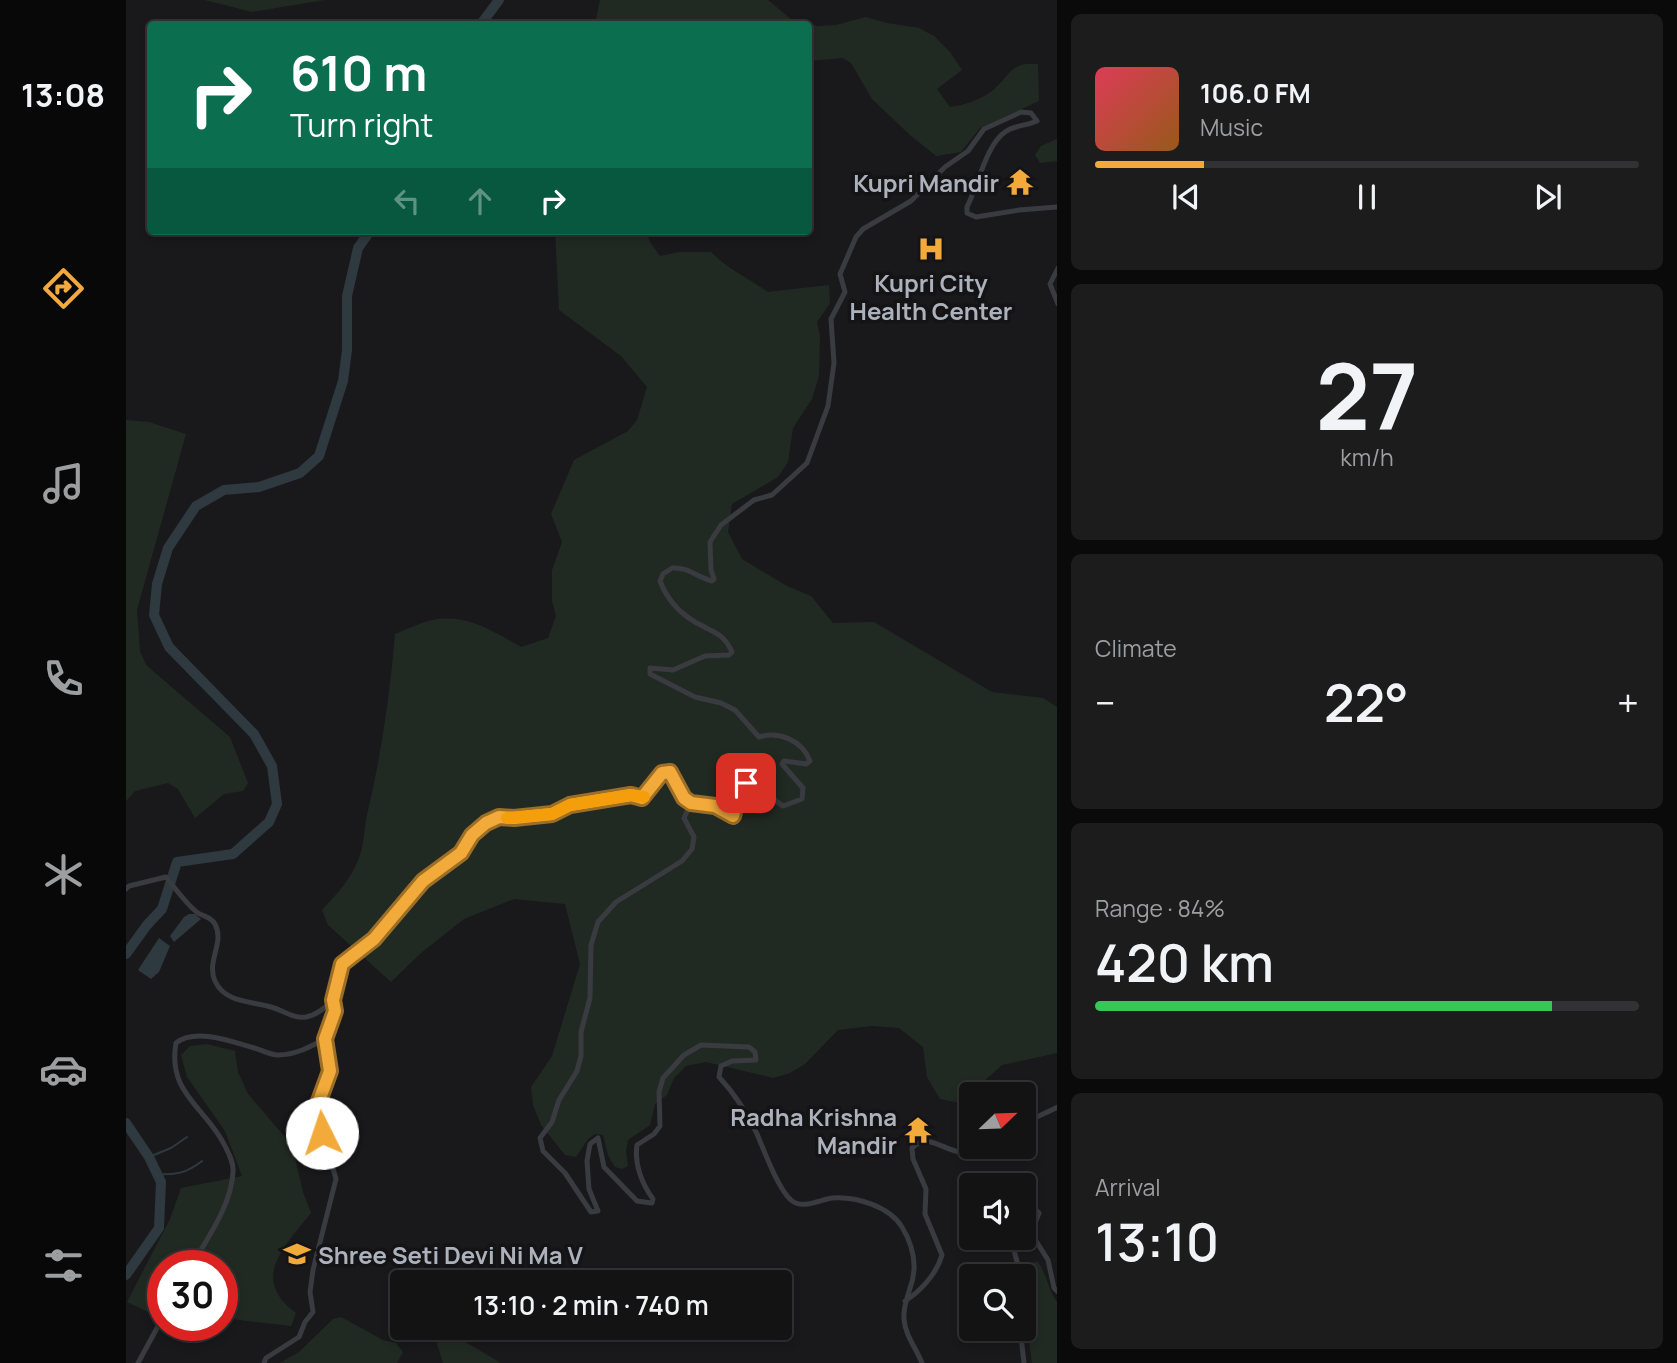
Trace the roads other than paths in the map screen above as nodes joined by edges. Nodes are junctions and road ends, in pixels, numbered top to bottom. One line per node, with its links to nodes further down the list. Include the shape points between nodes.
1 (1057, 206): 4 (street, via 976,217 967,213 993,144 1016,126 1037,121 1031,113 1021,112 984,129 968,151 911,201 856,237 841,274 845,292 831,319 834,363 828,406 807,463 772,495 754,500 721,525 710,542 712,581 678,568 671,568 660,581 676,608 720,634 732,652 705,656 673,670 650,668 650,674 695,697 735,710 759,737 782,735 806,751 810,761 806,764 790,760 782,764 803,788 802,799 783,806 751,781 742,788 733,816 715,806)
2 (1057, 270): 3 (street, via 1050,284)
3 (1057, 302)
4 (691, 803): 6 (street, via 667,771 642,798 631,795 570,805 552,814 499,817 486,823 461,853 423,881 374,939 342,964); 14 (street, via 684,818 694,837 692,849 682,861 616,902 598,922 591,945 590,998 578,1071 559,1100 540,1145 591,1212 598,1211 589,1189 587,1161 590,1144 598,1138 604,1167 637,1201 652,1203 636,1153 637,1145 660,1126 663,1078 684,1055 701,1045 749,1047 755,1060 732,1060 721,1066 719,1077 742,1108 791,1201 802,1205 851,1198 884,1211 901,1225 915,1261)
5 (126, 889): 6 (street, via 166,877 197,913 209,916 218,939 211,971 216,984 240,1001 299,1017 316,1014)
6 (333, 1000): 7 (street, via 335,1011)
7 (325, 1039): 12 (street, via 296,1053 276,1055 191,1035 176,1043 176,1076 222,1140 234,1171 225,1206); 18 (street, via 330,1071 319,1101 325,1117 322,1133 328,1133 339,1147 332,1166 336,1179 313,1270 313,1312 299,1337 266,1357)
8 (1057, 1107): 9 (street)
9 (1036, 1117)
10 (959, 1152): 14 (street, via 925,1141 912,1148 926,1189 925,1214 942,1255 934,1273)
11 (1036, 1240): 13 (street)
12 (200, 1250)
13 (1057, 1291)
14 (905, 1301): 19 (street, via 904,1321)
15 (150, 1341): 17 (street)
16 (1021, 1341): 20 (street)
17 (138, 1363)
18 (264, 1363)
19 (922, 1363)
20 (1024, 1363)

